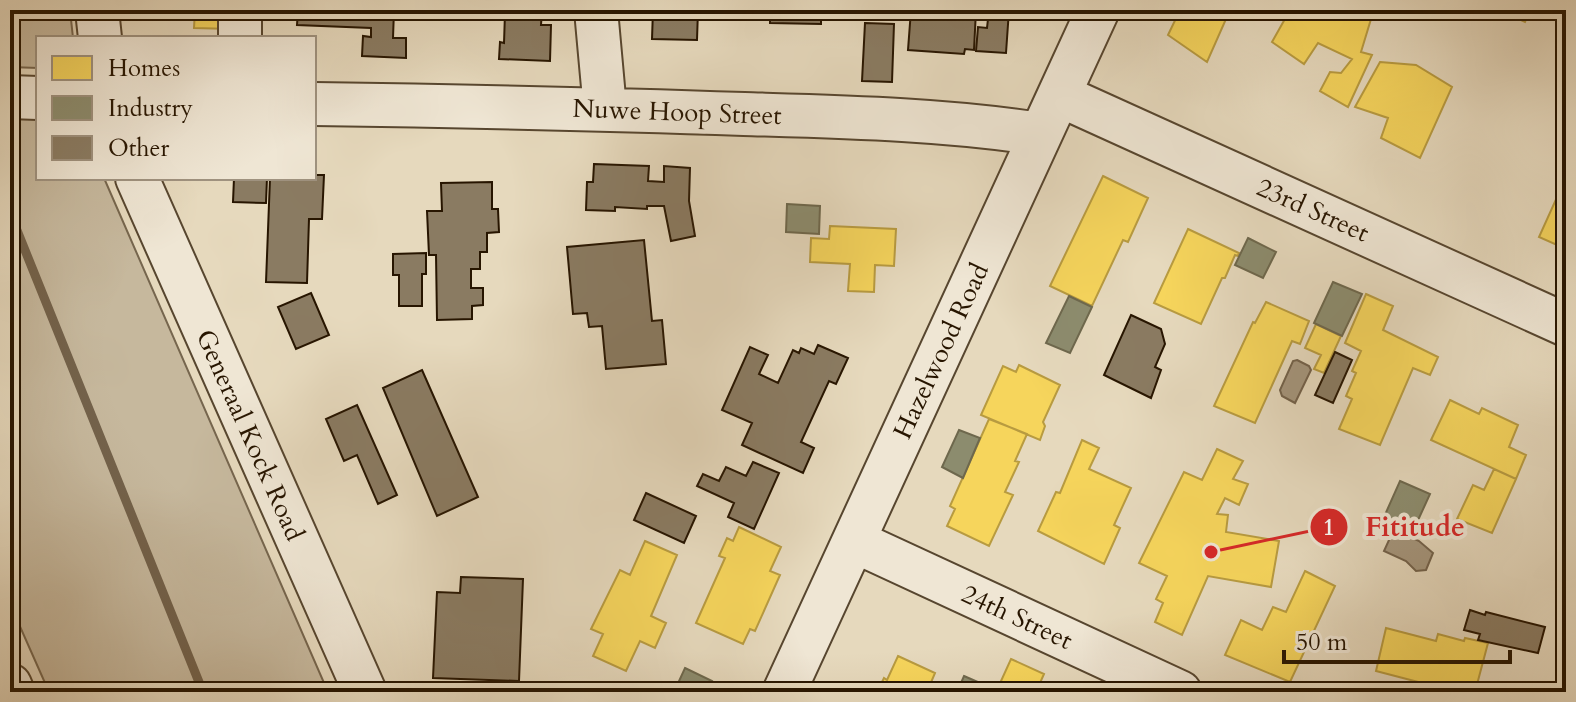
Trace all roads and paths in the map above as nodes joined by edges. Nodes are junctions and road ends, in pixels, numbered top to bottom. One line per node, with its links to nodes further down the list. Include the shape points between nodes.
1 (97, 10): 5 (street)
2 (240, 10): 6 (street)
3 (596, 10): 11 (street)
4 (1098, 10): 7 (street, Hazelwood Road)
5 (100, 36)
6 (240, 36)
7 (1059, 95): 12 (street, Hazelwood Road); 14 (street, 23rd Street)
8 (10, 97): 9 (street)
9 (36, 98)
10 (316, 104): 11 (street, Nuwe Hoop Street)
11 (605, 109): 12 (street, Nuwe Hoop Street, via 885,119)
12 (1040, 134): 15 (street, Hazelwood Road)
13 (138, 180): 18 (street, Generaal Kock Road)
14 (1566, 325)
15 (854, 541): 19 (street, Hazelwood Road); 20 (street, 24th Street)
16 (10, 685): 17 (street)
17 (13, 692)
18 (365, 692)
19 (784, 692)
20 (1180, 692)

